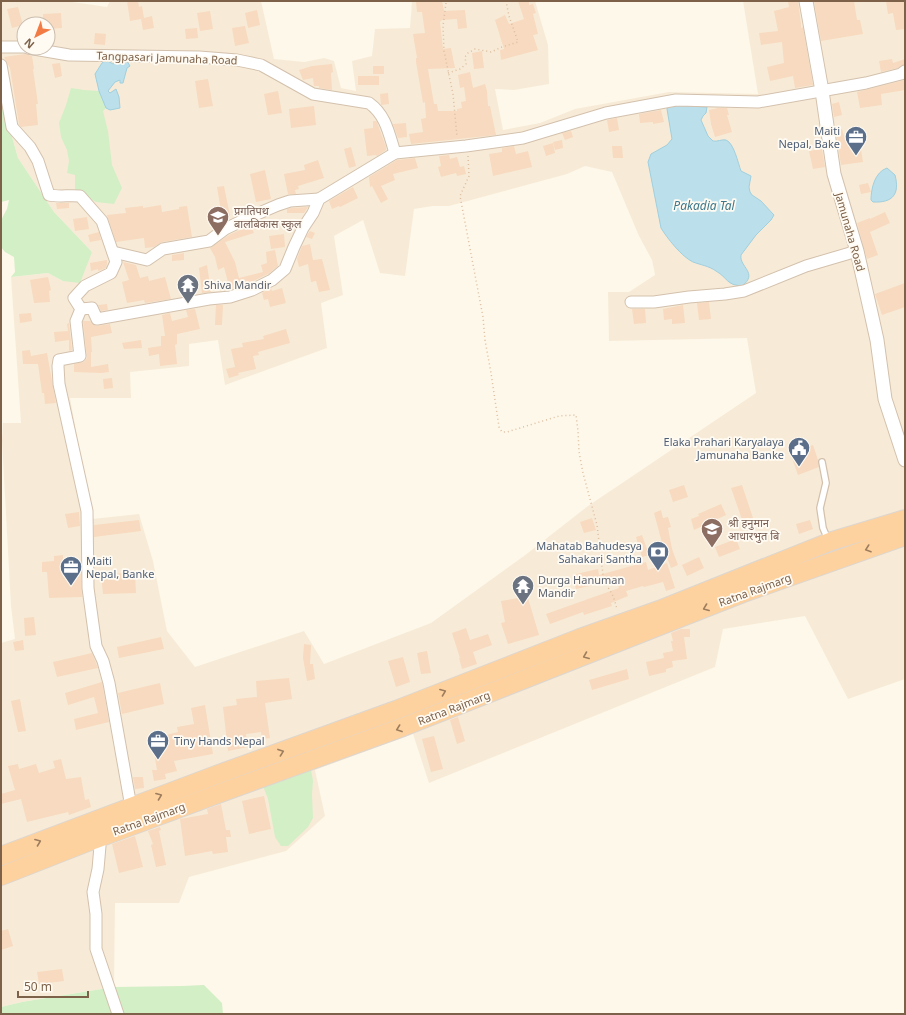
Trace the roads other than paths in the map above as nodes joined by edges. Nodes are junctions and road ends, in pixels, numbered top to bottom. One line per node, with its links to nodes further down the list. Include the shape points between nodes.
1 (806, 1): 7 (street, Jamunaha Road)
2 (1, 47): 3 (street)
3 (16, 47)
4 (56, 53): 8 (street, Tangpasari Jamunaha Road, via 199,57 238,60 261,65 313,94 369,103 385,121)
5 (1, 65): 11 (street, via 12,127 30,147 38,161 49,195 80,196 102,222)
6 (905, 71): 7 (street, via 866,83)
7 (822, 91): 8 (street, via 758,102 676,100 606,113 523,138); 10 (street, Jamunaha Road, via 834,174)
8 (395, 153): 9 (street)
9 (319, 199): 11 (street, via 290,201 278,205 225,229 209,241 163,249 147,260); 13 (street, via 294,246 286,269 272,280 252,290 230,297 97,319 92,308)
10 (857, 251): 12 (street, via 806,266 744,291 654,302); 14 (street, Jamunaha Road, via 877,340 885,398)
11 (113, 252): 13 (street, via 116,262 111,273 85,286 74,298)
12 (631, 302)
13 (81, 309): 19 (street, via 76,321 80,356 59,360 59,384 87,511 88,588 96,646 109,683)
14 (905, 460)
15 (822, 462): 18 (lane, via 826,483 820,508 823,528)
16 (905, 519): 18 (highway, Ratna Rajmarg)
17 (905, 536): 20 (highway, Ratna Rajmarg, one-way to 20, via 746,592 403,727)
18 (832, 541): 19 (highway, Ratna Rajmarg, one-way to 18, via 396,710)
19 (131, 807): 21 (highway, Ratna Rajmarg, one-way to 19)
20 (93, 840): 22 (highway, Ratna Rajmarg); 23 (street, via 100,846 93,892 96,949)
21 (1, 856)
22 (1, 876)
23 (118, 1014)

